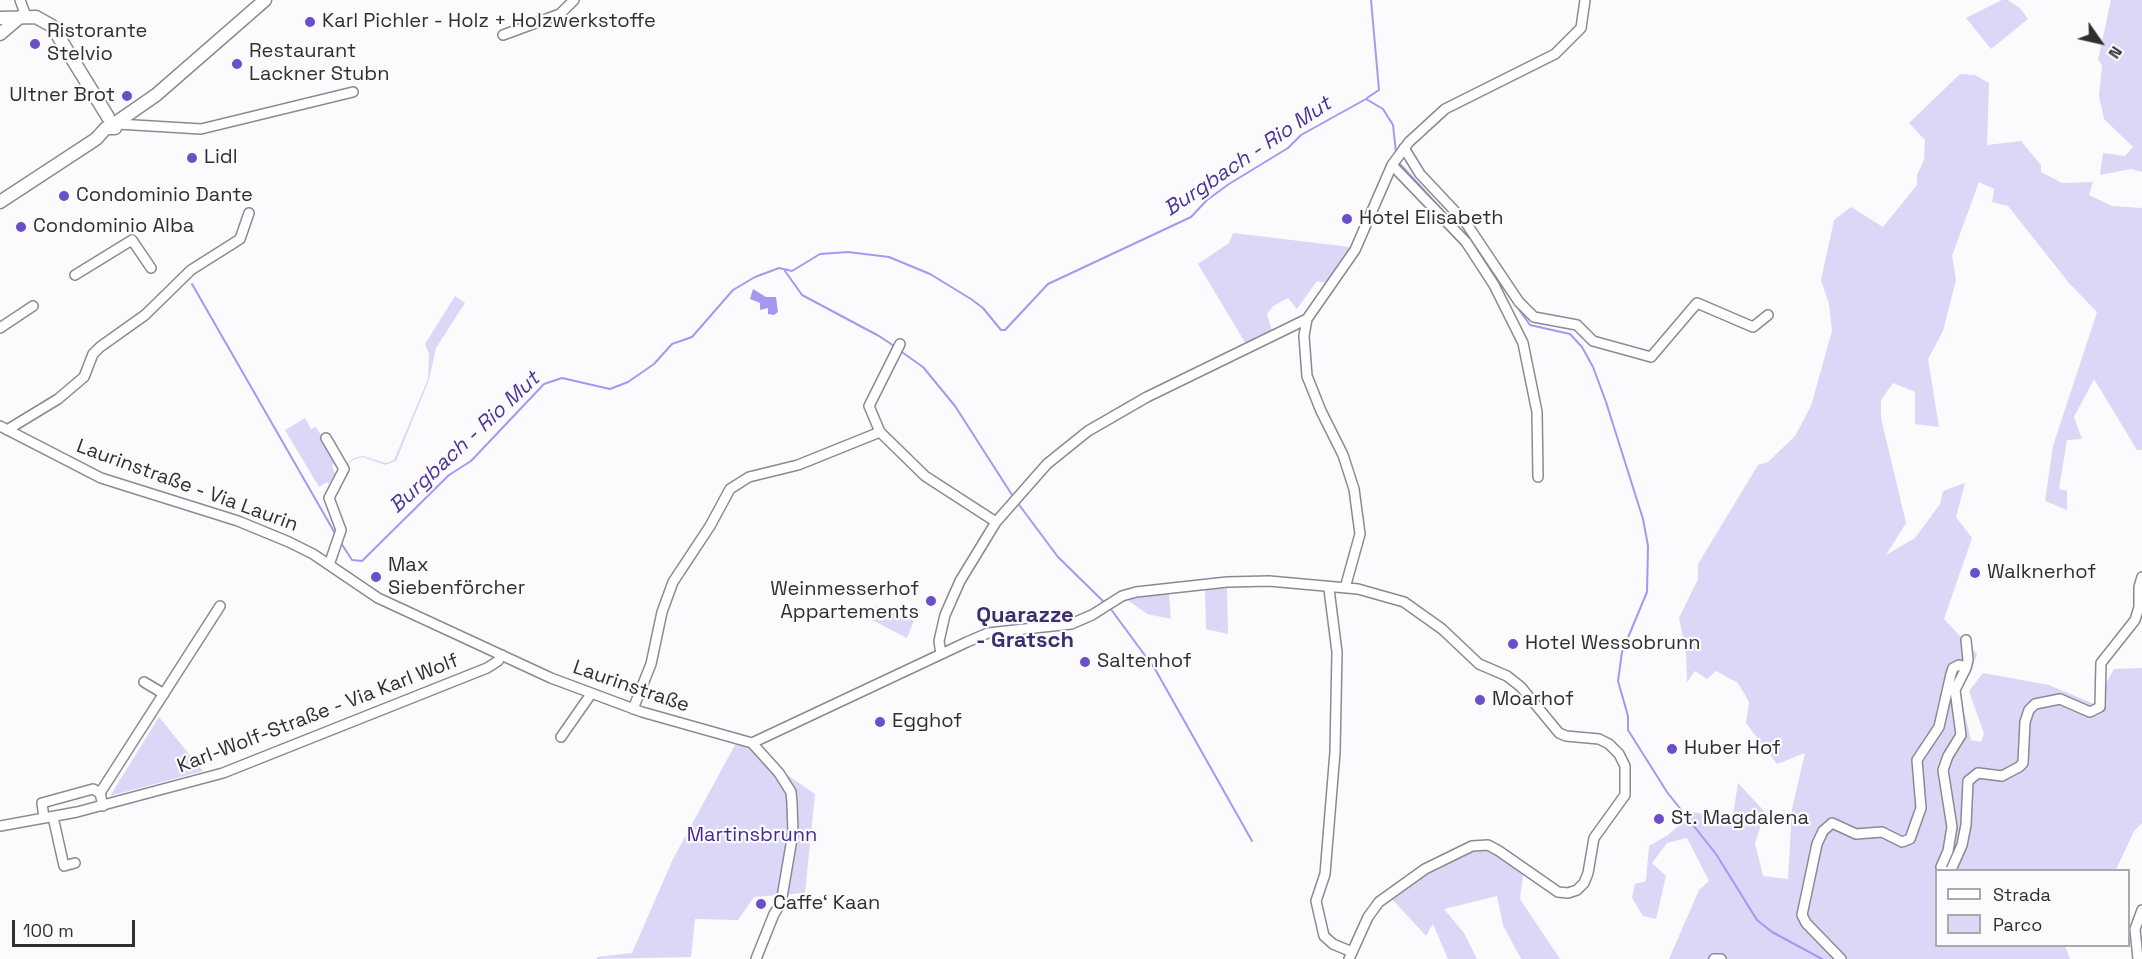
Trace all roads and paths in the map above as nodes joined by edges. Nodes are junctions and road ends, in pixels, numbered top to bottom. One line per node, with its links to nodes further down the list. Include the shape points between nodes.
1 (20, 0): 5 (street)
2 (265, 0): 11 (main road, via 156,95)
3 (574, 0): 9 (street, via 560,14)
4 (1585, 0): 12 (street, via 1581,28 1569,44 1532,67 1445,109)
5 (23, 17): 6 (main road); 7 (main road); 8 (main road); 11 (main road, via 43,19 52,26)
6 (0, 18)
7 (0, 24)
8 (0, 34)
9 (503, 35)
10 (353, 92): 11 (street, via 201,129)
11 (112, 123): 14 (main road, via 96,139)
12 (1404, 148): 13 (street); 19 (street, via 1420,174 1466,223 1519,303 1534,317 1577,326 1593,341 1651,357 1697,303 1754,327)
13 (1392, 165): 20 (street, via 1355,250); 26 (street, via 1466,242 1494,285 1523,343 1537,412)
14 (0, 202)
15 (249, 213): 23 (street, via 240,239 190,270 145,315 100,347 84,377 58,399)
16 (151, 268): 17 (street, via 132,240)
17 (75, 275)
18 (33, 306): 21 (street)
19 (1768, 315)
20 (1308, 319): 27 (street, via 1193,373 1088,431 1047,464); 30 (street, via 1304,336 1307,376 1344,455 1354,489 1360,534)
21 (0, 328)
22 (898, 348): 24 (street, via 869,406)
23 (3, 428): 28 (street, Laurinstraße - Via Laurin, via 101,478 238,520 301,547)
24 (880, 432): 27 (street, via 925,476); 40 (street, via 798,465 749,477 730,489 673,582 651,664)
25 (326, 438): 28 (street, via 344,469 329,498 337,515 339,541)
26 (1538, 477)
27 (996, 522): 34 (street, via 960,581 945,615 939,641)
28 (329, 565): 35 (street, Laurinstraße - Via Laurin, via 378,598)
29 (2142, 577): 49 (street, via 2135,620 2101,663 2100,707 2090,712 2060,699 2035,704 2029,710 2023,763 2002,776 1978,773 1968,781 1966,825)
30 (1345, 588): 31 (street); 51 (street, via 1385,596 1419,610 1479,664 1521,687 1559,733 1609,744 1619,754 1627,778 1621,804 1594,838 1588,873 1576,890 1558,892 1488,845 1472,846 1425,869 1379,902)
31 (1329, 589): 34 (street, via 1269,581 1149,590 1122,596 1071,624 988,633); 51 (street, via 1337,652 1335,752 1325,874 1316,901 1324,936)
32 (220, 606): 38 (street)
33 (1966, 640): 36 (street)
34 (941, 654): 42 (street)
35 (502, 655): 39 (street, Laurinstraße); 44 (street, Karl-Wolf-Straße - Via Karl Wolf, via 487,668 223,773)
36 (1966, 668): 48 (street, via 1955,690 1961,735 1944,770 1952,827); 55 (street, via 1959,664 1953,668 1939,727 1917,760 1921,808 1910,839 1902,842 1882,832 1856,834 1832,823 1817,844 1802,915)
37 (144, 682): 38 (street)
38 (164, 694): 43 (street)
39 (591, 694): 40 (street, Laurinstraße); 41 (street)
40 (633, 709): 42 (street, Laurinstraße)
41 (561, 737)
42 (752, 743): 52 (street, via 791,792 793,833 782,903)
43 (100, 793): 44 (street); 45 (street, via 93,789 42,803)
44 (103, 806): 45 (street, Karl-Wolf-Straße - Via Karl Wolf)
45 (48, 817): 46 (street, Karl-Wolf-Straße - Via Karl Wolf); 47 (street, via 64,866)
46 (0, 826)
47 (75, 863)
48 (1942, 869)
49 (1951, 869)
50 (2142, 910): 56 (street, via 2135,929)
51 (1351, 955)
52 (756, 959)
53 (1714, 959): 54 (street)
54 (1721, 959)
55 (1841, 959)
56 (2138, 959)

